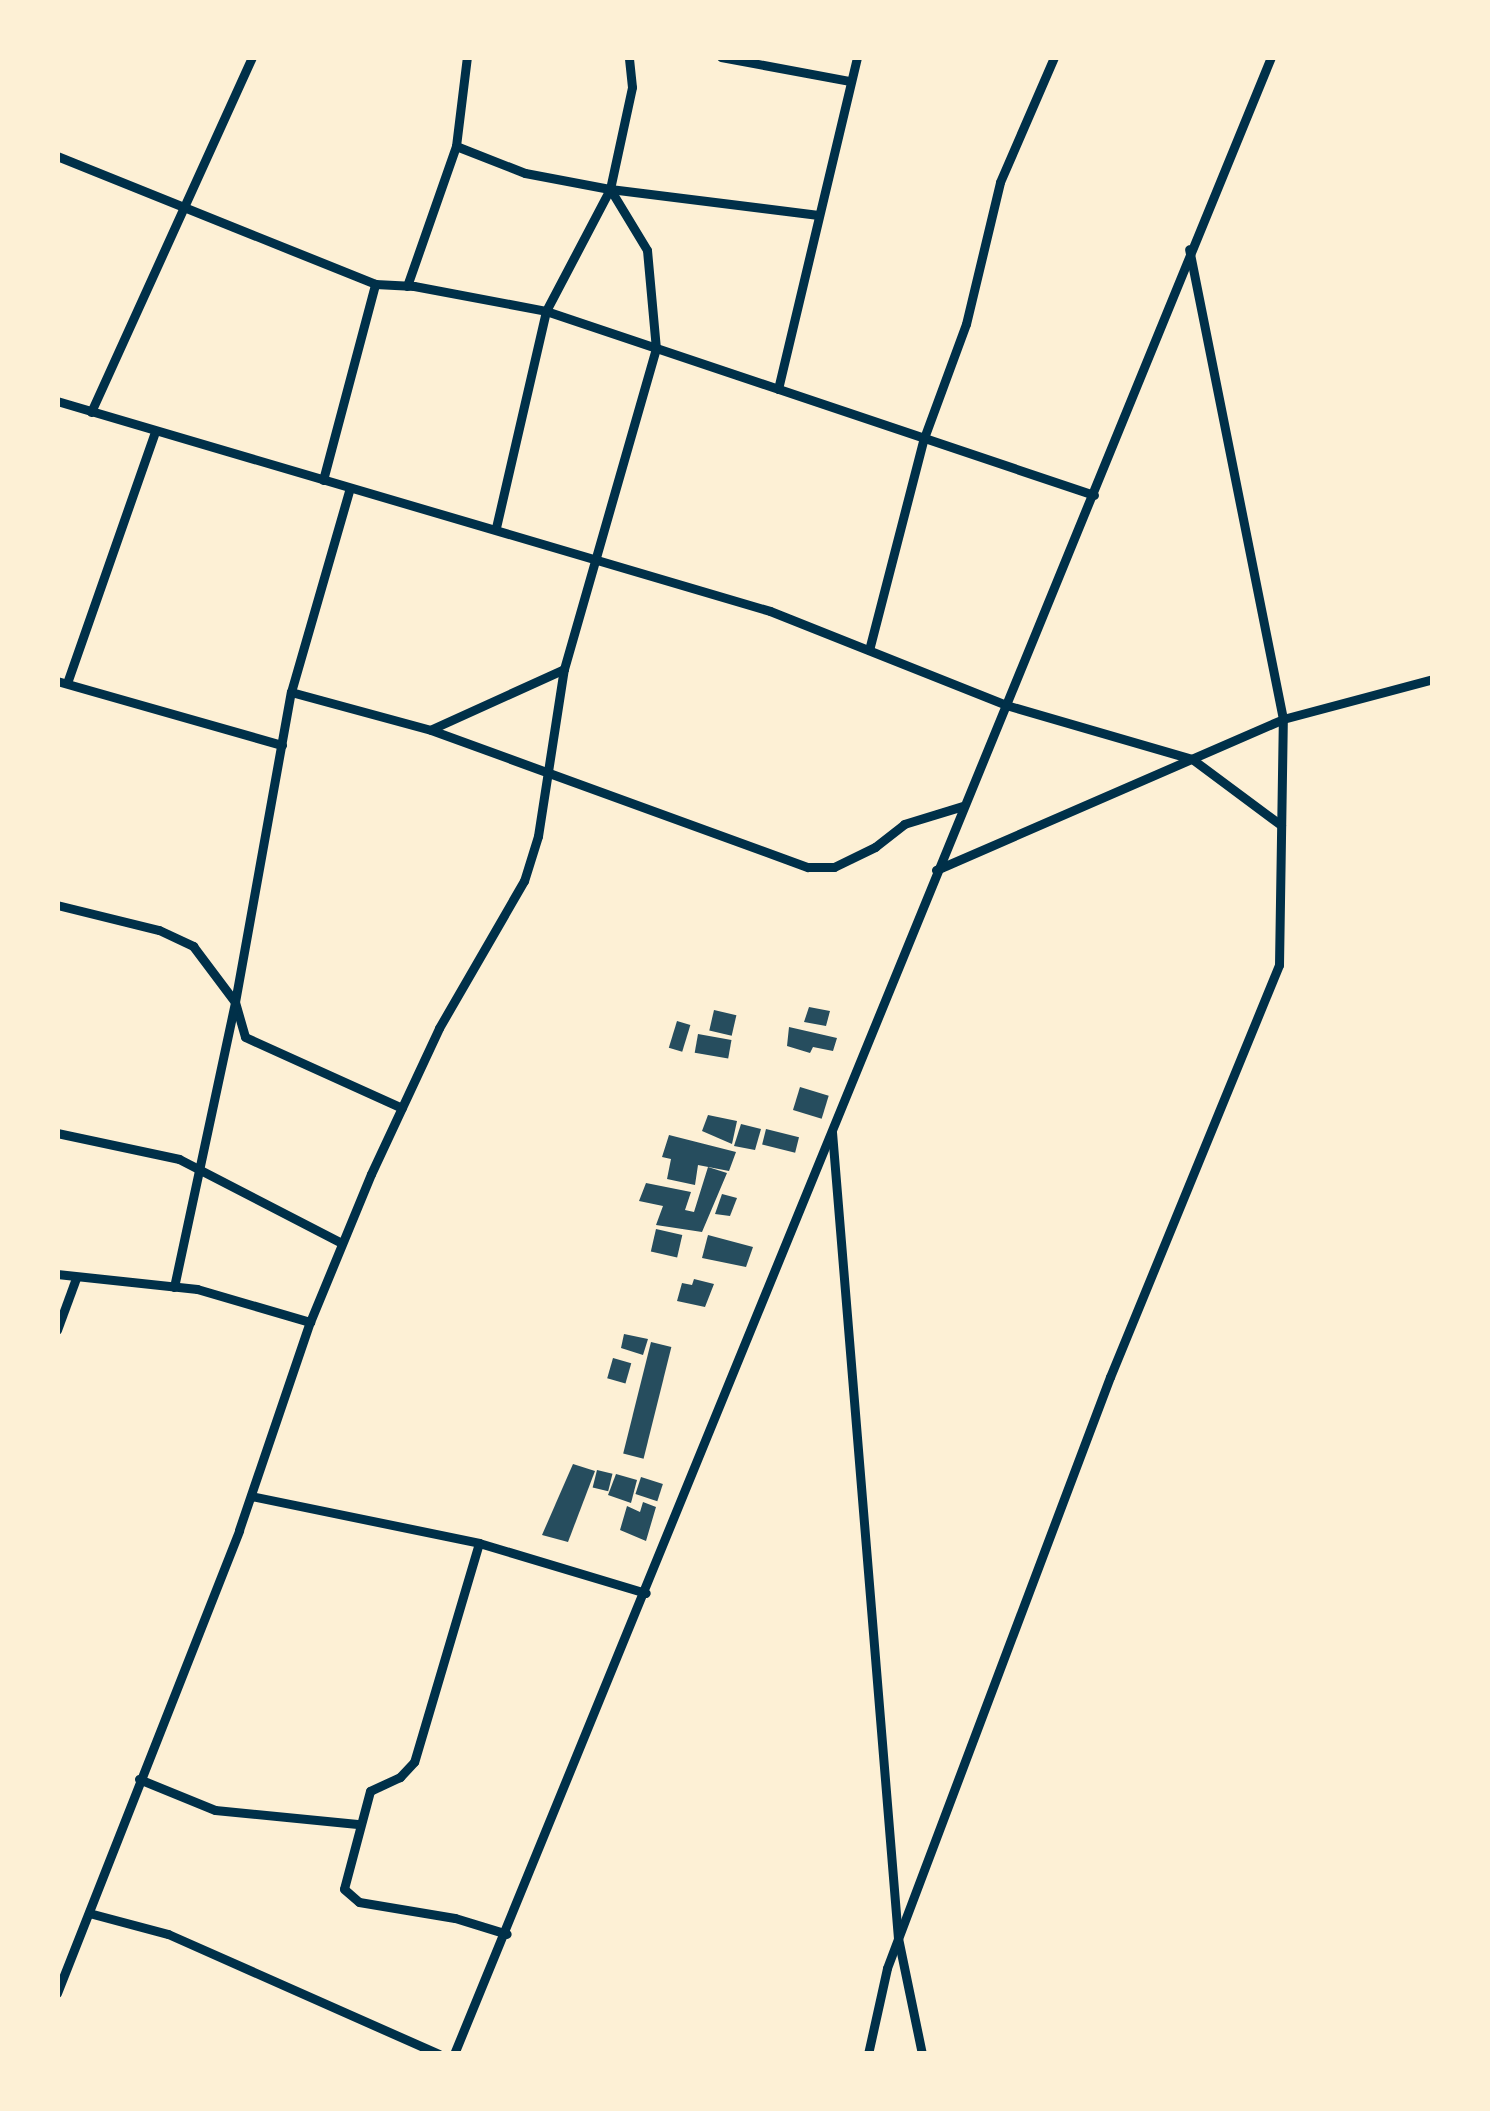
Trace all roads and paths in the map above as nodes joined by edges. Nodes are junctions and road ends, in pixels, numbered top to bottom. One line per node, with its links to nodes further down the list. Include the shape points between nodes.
1 (252, 57): 13 (street)
2 (467, 57): 9 (street)
3 (629, 57): 12 (street, via 632,87)
4 (722, 57): 8 (street)
5 (857, 57): 8 (street)
6 (1054, 57): 24 (street, via 1000,182 966,324)
7 (1270, 57): 15 (street)
8 (849, 81): 14 (street)
9 (456, 146): 12 (street, via 525,173); 17 (street)
10 (59, 158): 11 (street); 13 (street)
11 (57, 170)
12 (610, 189): 14 (street); 18 (street); 19 (street, via 646,250)
13 (180, 207): 16 (street); 22 (street)
14 (818, 215): 20 (street)
15 (1190, 249): 27 (street); 36 (street)
16 (375, 284): 17 (street); 25 (street)
17 (407, 286): 18 (street)
18 (546, 311): 19 (street); 28 (street)
19 (656, 349): 20 (street); 29 (street)
20 (778, 389): 24 (street)
21 (57, 401): 22 (street)
22 (91, 412): 23 (street)
23 (155, 432): 25 (street); 33 (street)
24 (924, 438): 27 (street); 30 (street)
25 (323, 480): 26 (street)
26 (350, 488): 28 (street); 34 (street)
27 (1094, 495): 35 (street)
28 (496, 528): 29 (street)
29 (599, 560): 30 (street); 31 (street)
30 (869, 650): 35 (street)
31 (564, 669): 37 (street); 40 (street)
32 (1433, 679): 36 (street)
33 (62, 682): 38 (street)
34 (291, 692): 37 (street); 38 (street)
35 (1006, 705): 39 (street); 41 (street)
36 (1283, 719): 39 (street); 42 (street)
37 (430, 730): 40 (street)
38 (282, 745): 45 (street)
39 (1192, 759): 42 (street); 43 (street)
40 (544, 769): 41 (street, via 808,867 834,867 904,824); 46 (street, via 524,881)
41 (963, 806): 43 (street)
42 (1281, 826): 63 (street, via 1279,965 1109,1377)
43 (936, 870): 47 (street)
44 (57, 905): 45 (street, via 173,935 212,964)
45 (235, 1002): 46 (street, via 245,1037); 49 (street)
46 (402, 1108): 50 (street)
47 (832, 1126): 58 (street); 63 (street)
48 (57, 1133): 49 (street)
49 (200, 1168): 50 (street); 53 (street)
50 (343, 1244): 54 (street)
51 (57, 1274): 52 (street)
52 (76, 1278): 53 (street); 55 (street)
53 (173, 1287): 54 (street)
54 (310, 1322): 56 (street)
55 (57, 1330)
56 (250, 1496): 57 (street); 59 (street)
57 (479, 1543): 58 (street); 60 (street, via 414,1762 370,1791)
58 (646, 1593): 62 (street)
59 (139, 1779): 60 (street, via 215,1810); 61 (street)
60 (357, 1825): 62 (street, via 344,1889 359,1902)
61 (89, 1913): 64 (street); 65 (street, via 168,1934)
62 (508, 1934): 66 (street)
63 (898, 1938): 67 (street); 68 (street)
64 (57, 1993)
65 (439, 2054)
66 (454, 2054)
67 (868, 2054)
68 (922, 2054)

